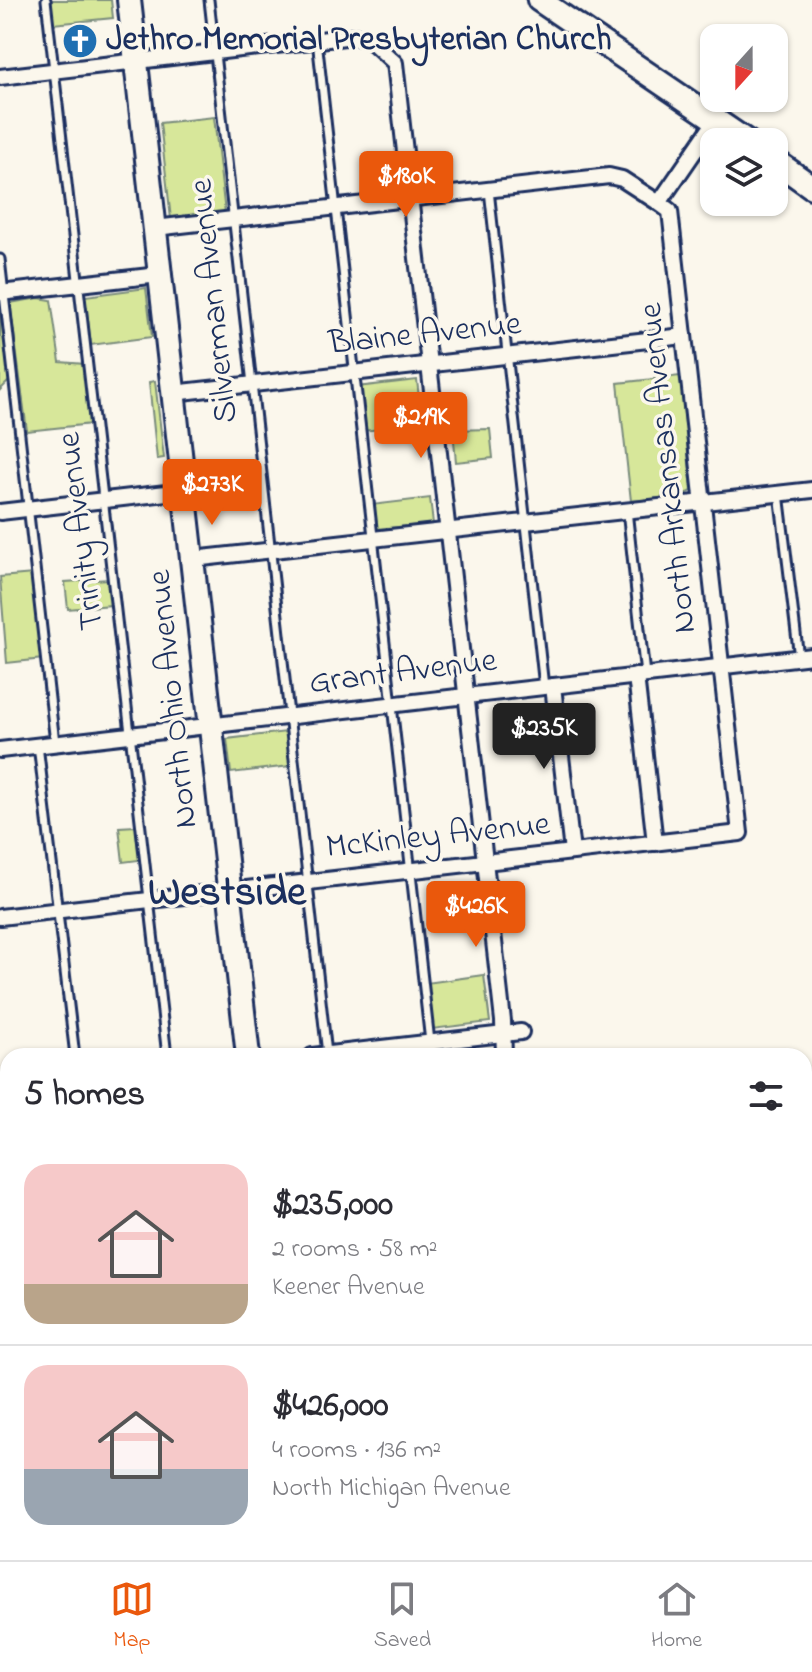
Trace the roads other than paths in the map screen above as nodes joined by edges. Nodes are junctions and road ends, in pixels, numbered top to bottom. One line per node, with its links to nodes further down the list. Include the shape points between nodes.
1 (46, 0): 8 (lane, Trinity Avenue)
2 (129, 0): 7 (street, North Ohio Avenue)
3 (209, 0): 6 (lane, Silverman Avenue)
4 (539, 0): 10 (street)
5 (317, 40): 6 (street); 15 (street, via 354,36 390,55 397,68); 17 (lane)
6 (215, 53): 7 (street); 18 (lane, Silverman Avenue)
7 (135, 62): 8 (street); 19 (street, North Ohio Avenue)
8 (54, 71): 9 (street); 22 (lane, Trinity Avenue)
9 (0, 77)
10 (716, 120): 11 (street); 16 (street)
11 (728, 128)
12 (788, 170): 13 (street)
13 (812, 187)
14 (489, 190): 15 (street); 16 (street, via 613,176); 25 (lane)
15 (409, 199): 17 (street); 26 (street)
16 (659, 203): 24 (street, North Arkansas Avenue, via 670,211)
17 (335, 209): 18 (street); 27 (lane)
18 (232, 220): 19 (street); 28 (lane, Silverman Avenue)
19 (155, 228): 21 (street, North Ohio Avenue)
20 (0, 259): 23 (lane)
21 (159, 275): 22 (street); 29 (street, North Ohio Avenue)
22 (79, 284): 23 (street); 33 (lane, Trinity Avenue)
23 (2, 293): 35 (lane)
24 (684, 336): 25 (street, Blaine Avenue); 34 (street, North Arkansas Avenue)
25 (505, 356): 26 (street, Blaine Avenue); 38 (lane)
26 (429, 365): 27 (street, Blaine Avenue); 39 (street)
27 (353, 373): 28 (street, Blaine Avenue); 40 (lane)
28 (250, 385): 29 (street, Blaine Avenue); 41 (lane, Silverman Avenue)
29 (173, 393): 31 (street, North Ohio Avenue)
30 (812, 490): 32 (street)
31 (184, 491): 33 (street); 42 (street, North Ohio Avenue)
32 (779, 493): 34 (street); 43 (lane)
33 (103, 501): 35 (street); 51 (lane, Trinity Avenue)
34 (703, 501): 36 (street); 44 (street, North Arkansas Avenue)
35 (29, 509): 37 (street); 52 (lane)
36 (627, 510): 38 (street); 45 (lane)
37 (0, 512)
38 (524, 522): 39 (street); 46 (lane)
39 (448, 531): 40 (street); 47 (street)
40 (371, 540): 41 (street); 48 (lane)
41 (268, 551): 42 (street); 49 (lane, Silverman Avenue)
42 (193, 559): 50 (street, North Ohio Avenue)
43 (805, 657): 44 (street, Grant Avenue)
44 (721, 667): 45 (street, Grant Avenue); 55 (street, North Arkansas Avenue)
45 (641, 676): 46 (street, Grant Avenue); 56 (street)
46 (548, 686): 47 (street, Grant Avenue); 57 (street)
47 (467, 696): 48 (street, Grant Avenue); 58 (street)
48 (389, 705): 49 (street, Grant Avenue); 59 (lane)
49 (288, 716): 50 (street, Grant Avenue); 60 (lane, Silverman Avenue)
50 (211, 725): 51 (street, Grant Avenue); 61 (street, North Ohio Avenue)
51 (130, 734): 52 (street, Grant Avenue); 62 (lane, Trinity Avenue)
52 (55, 743): 53 (street, Grant Avenue)
53 (38, 745): 54 (street, Grant Avenue); 63 (lane)
54 (0, 750)
55 (740, 833): 56 (street, McKinley Avenue)
56 (655, 843): 57 (street, McKinley Avenue)
57 (572, 852): 58 (street, McKinley Avenue)
58 (486, 862): 59 (street, McKinley Avenue); 66 (street)
59 (410, 870): 60 (street, McKinley Avenue); 67 (lane)
60 (307, 882): 61 (street, McKinley Avenue); 71 (lane, Silverman Avenue)
61 (229, 891): 62 (street, McKinley Avenue); 70 (street, North Ohio Avenue)
62 (149, 900): 63 (street, McKinley Avenue); 69 (lane, Trinity Avenue)
63 (57, 911): 64 (street, McKinley Avenue); 68 (lane)
64 (0, 917)
65 (521, 1032): 66 (street)
66 (504, 1034): 67 (street); 73 (street)
67 (430, 1042): 72 (street)
68 (74, 1048)
69 (166, 1048)
70 (247, 1048)
71 (319, 1048)
72 (400, 1048)
73 (504, 1048)

